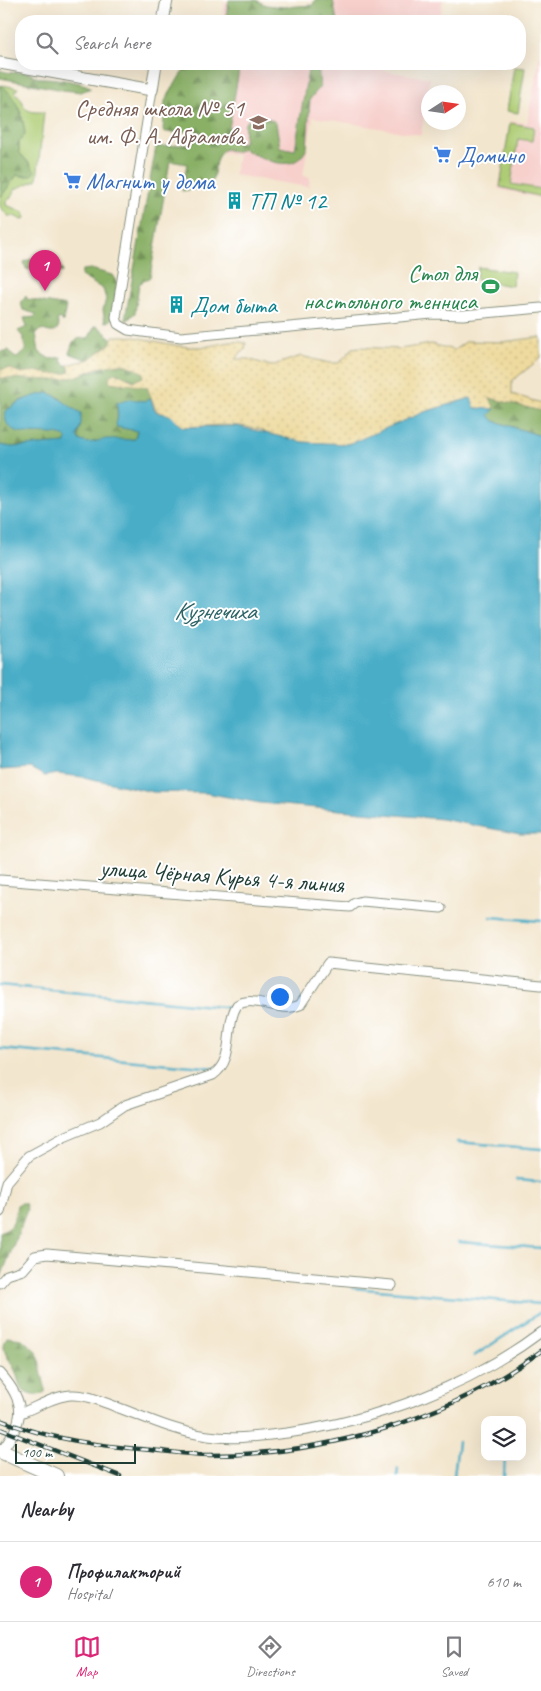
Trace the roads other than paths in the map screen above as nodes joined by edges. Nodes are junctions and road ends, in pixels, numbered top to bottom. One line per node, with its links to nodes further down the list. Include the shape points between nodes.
1 (167, 0): 2 (street)
2 (164, 15)
3 (0, 63): 4 (street)
4 (15, 66)
5 (39, 70): 7 (street)
6 (155, 70): 7 (street)
7 (152, 90): 8 (street, via 116,317 118,324 128,330 182,336)
8 (541, 308)
9 (0, 880): 10 (street, улица Чёрная Курья 4-я линия, via 350,907 362,901)
10 (441, 908)
11 (541, 985): 12 (street, via 328,963 300,1005 288,1007 247,1001 238,1005 226,1058 213,1075 125,1105 100,1122 29,1156 7,1182)
12 (0, 1212)
13 (0, 1283): 14 (street, via 7,1275 23,1270 35,1256 47,1254)
14 (392, 1285)
15 (541, 1332): 17 (street, via 511,1354 386,1412 311,1429 240,1439 207,1436 73,1394)
16 (0, 1373): 17 (street, via 18,1396)
17 (21, 1413): 18 (street, via 14,1435)
18 (1, 1451): 19 (main road)
19 (56, 1476)

